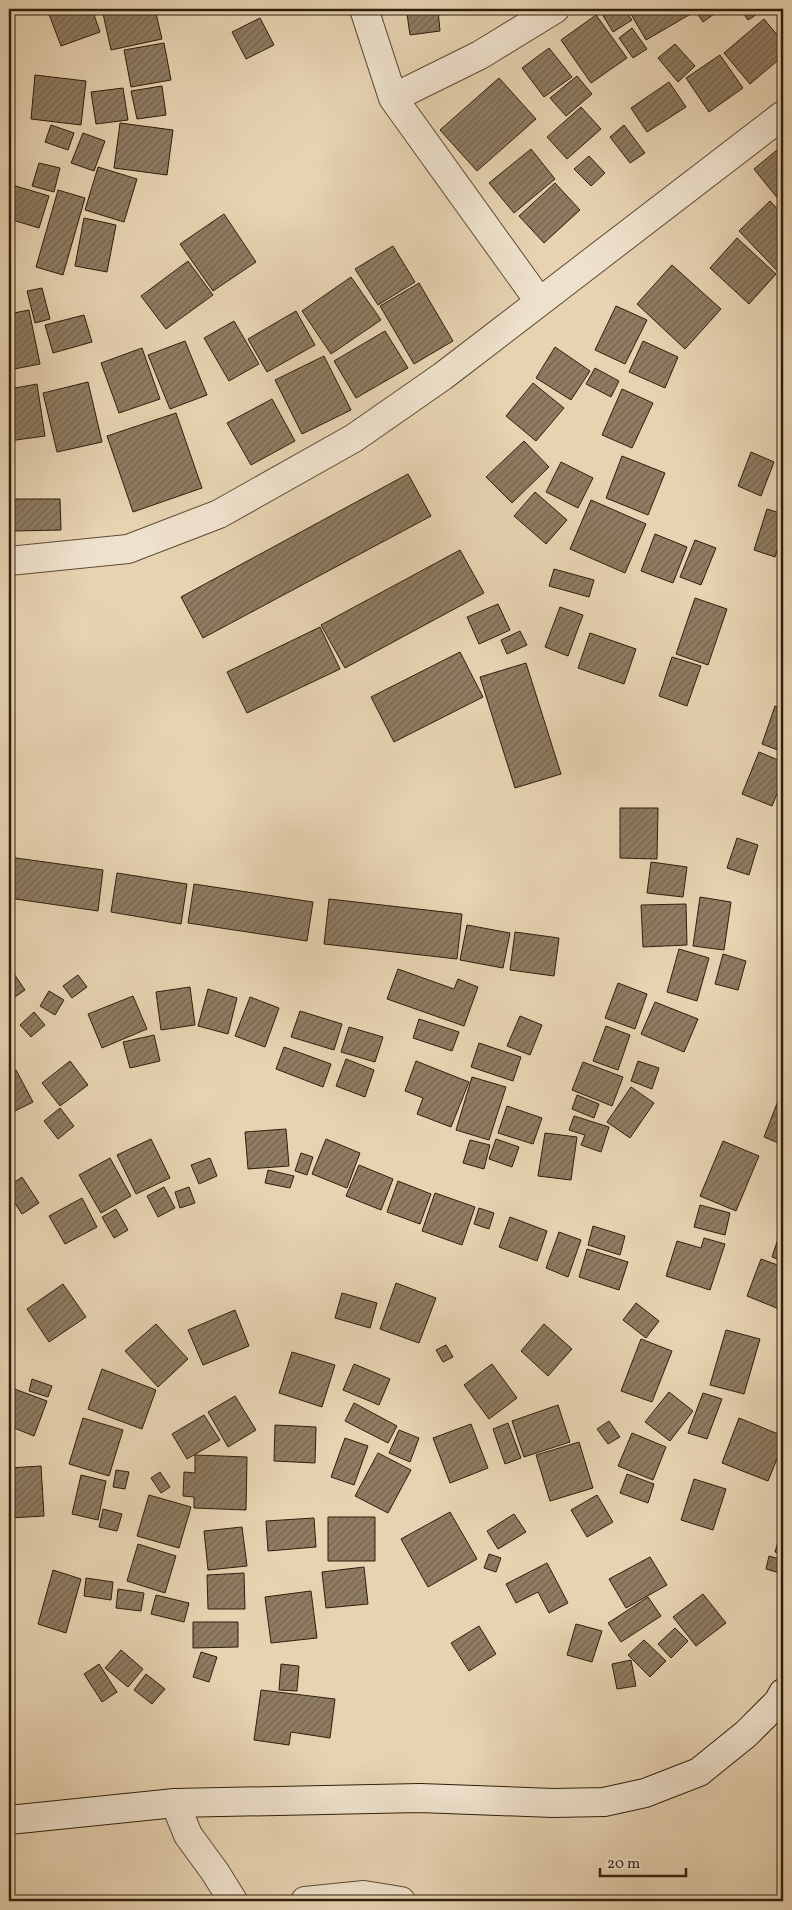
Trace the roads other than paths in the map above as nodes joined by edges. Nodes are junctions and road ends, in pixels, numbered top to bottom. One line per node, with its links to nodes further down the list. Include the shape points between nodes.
1 (364, 9): 3 (street)
2 (555, 9): 3 (street, via 480,55)
3 (393, 98): 5 (street)
4 (783, 115): 5 (street)
5 (539, 301): 6 (street, via 443,376 354,438 219,514 128,549)
6 (9, 561)
7 (783, 1693): 8 (street, via 746,1734 699,1772 645,1793 604,1802 420,1798)
8 (175, 1803): 9 (street); 10 (street, via 188,1835)
9 (9, 1820)
10 (233, 1901)
11 (305, 1901): 12 (street, via 364,1895)
12 (401, 1901)

